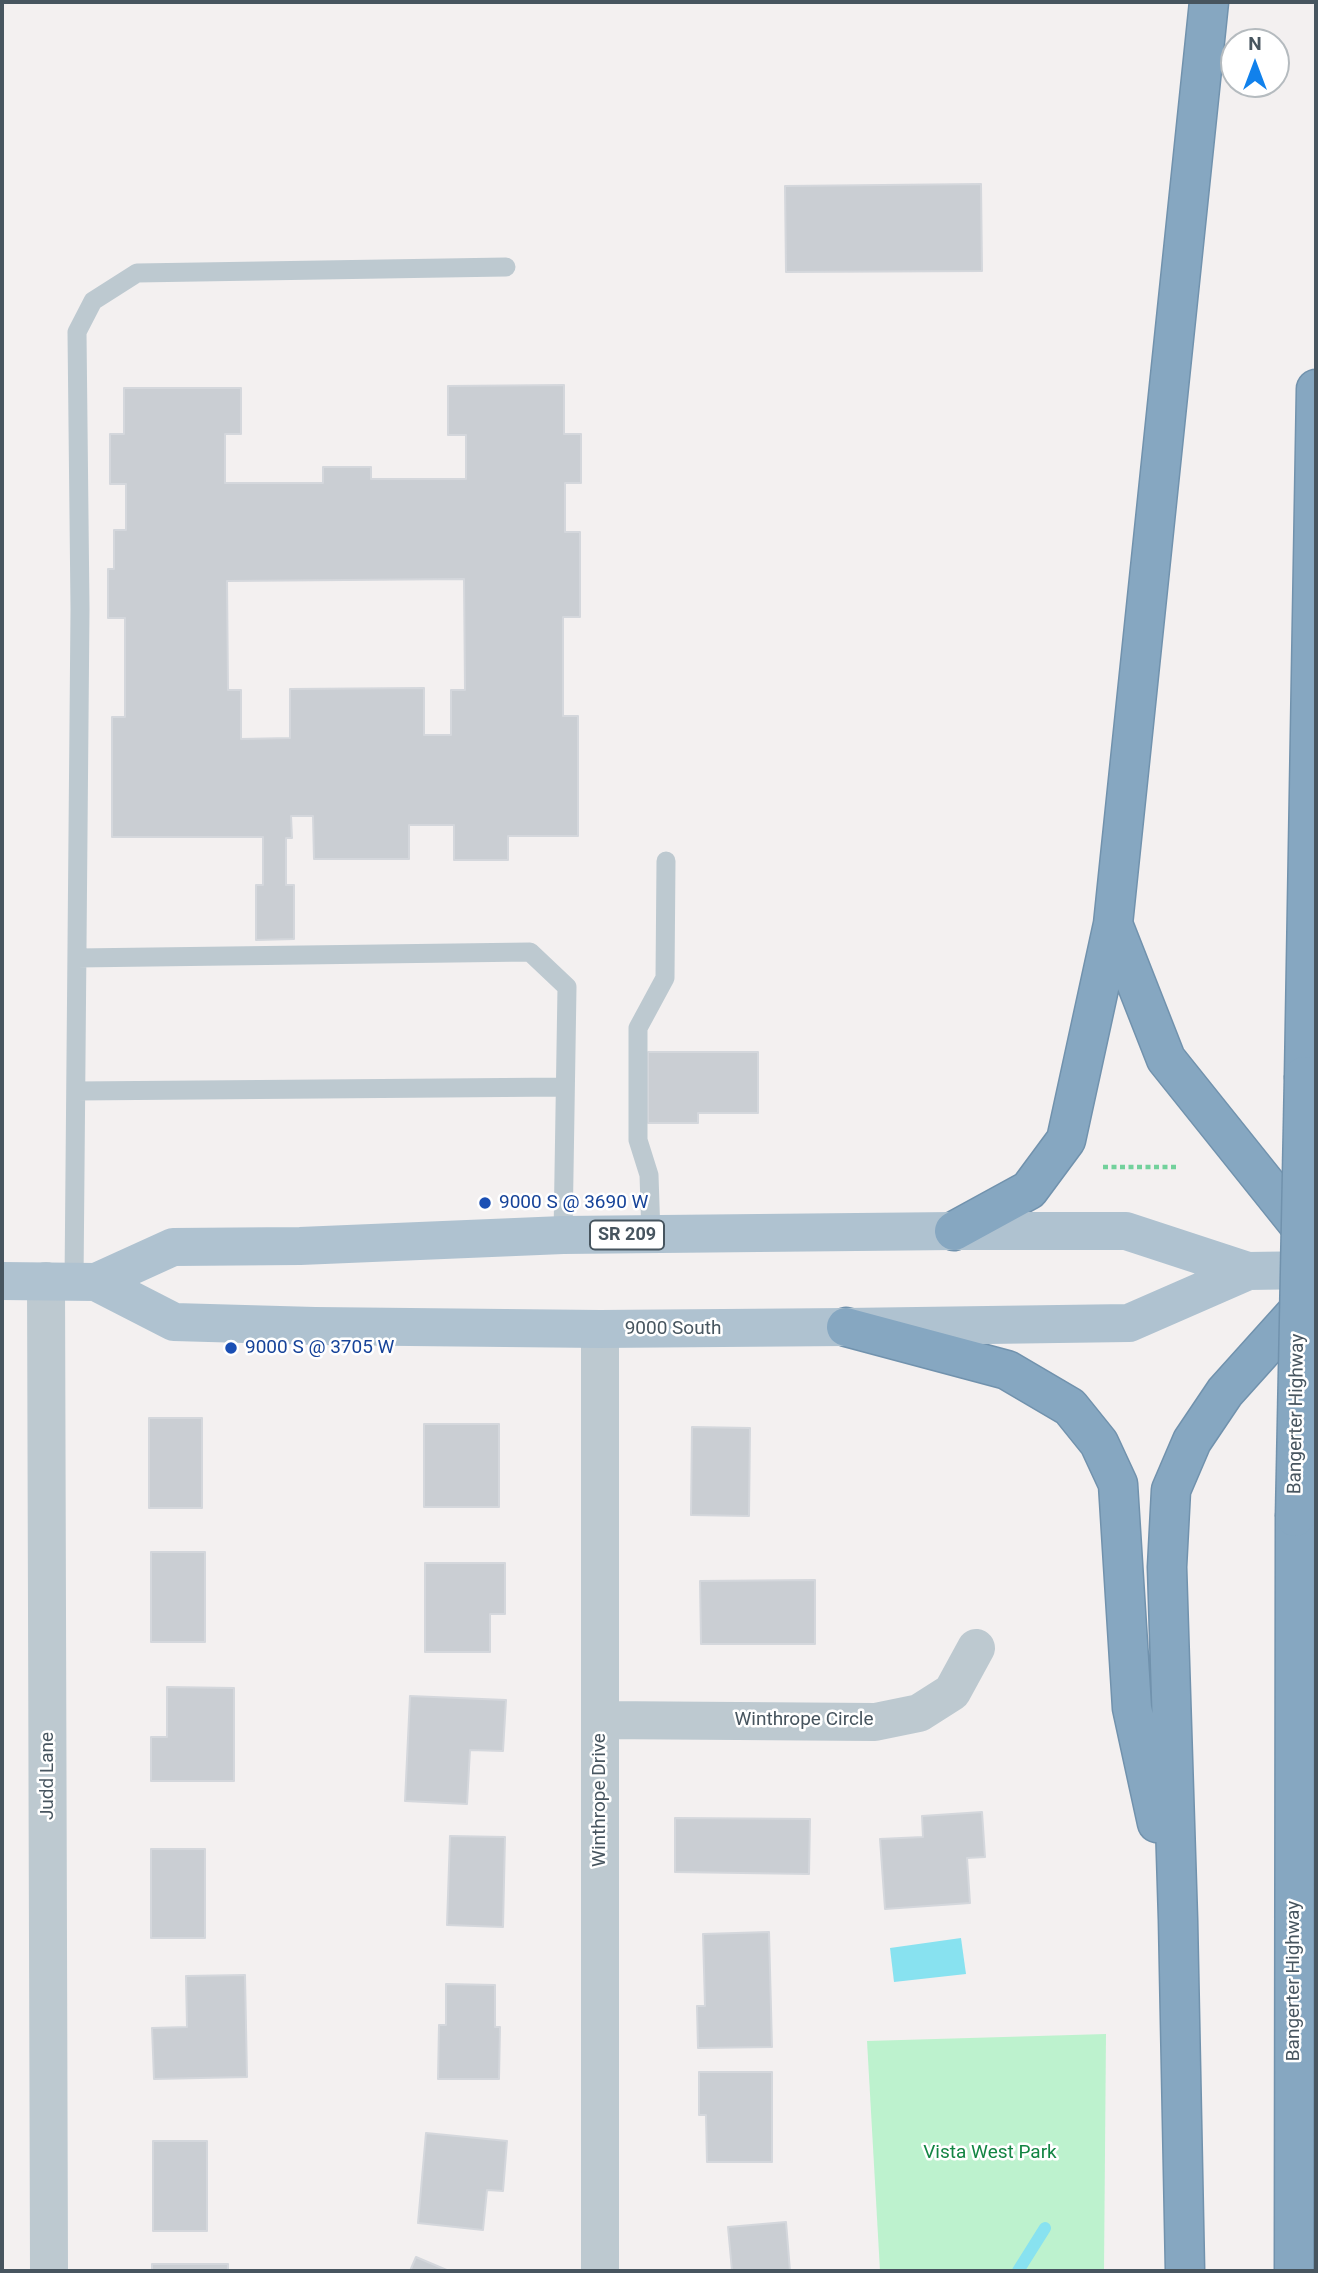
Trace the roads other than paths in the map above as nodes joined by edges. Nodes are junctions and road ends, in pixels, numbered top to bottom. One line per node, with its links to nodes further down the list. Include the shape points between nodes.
1 (1209, 2): 5 (highway)
2 (506, 267): 6 (lane, via 137,272 93,301 78,332)
3 (1316, 389): 26 (highway, Bangerter Highway, bridge, via 1295,1517)
4 (666, 861): 11 (lane, via 665,978 638,1028 638,1140 649,1175)
5 (1113, 924): 9 (highway, via 1066,1140 1029,1190); 12 (highway, via 1166,1059)
6 (78, 958): 7 (lane, via 530,952 567,987); 8 (lane)
7 (565, 1087): 8 (lane); 10 (lane)
8 (76, 1091): 16 (lane)
9 (954, 1231): 11 (main road, 9000 South / SR 209); 14 (main road, 9000 South / SR 209, via 1126,1231)
10 (563, 1235): 11 (main road, 9000 South / SR 209); 16 (main road, 9000 South / SR 209, via 173,1247)
11 (651, 1235)
12 (1316, 1247)
13 (1316, 1270): 14 (main road, 9000 South / SR 209)
14 (1248, 1272): 18 (main road, 9000 South / SR 209, via 1129,1323)
15 (2, 1281): 16 (main road, 9000 South / SR 209)
16 (72, 1282): 19 (main road, 9000 South / SR 209, via 174,1322); 23 (street, Judd Lane)
17 (1316, 1290): 22 (highway, via 1225,1392 1192,1441 1171,1490 1167,1567)
18 (846, 1328): 19 (main road, 9000 South / SR 209); 22 (highway, via 1007,1370 1070,1406 1099,1443 1118,1484 1132,1708)
19 (600, 1329): 21 (street, Winthrope Drive)
20 (976, 1648): 21 (street, Winthrope Circle, via 952,1692 919,1713 875,1721)
21 (600, 1720): 24 (street, Winthrope Drive)
22 (1178, 1919): 25 (highway)
23 (49, 2271)
24 (600, 2271)
25 (1185, 2271)
26 (1294, 2271)

